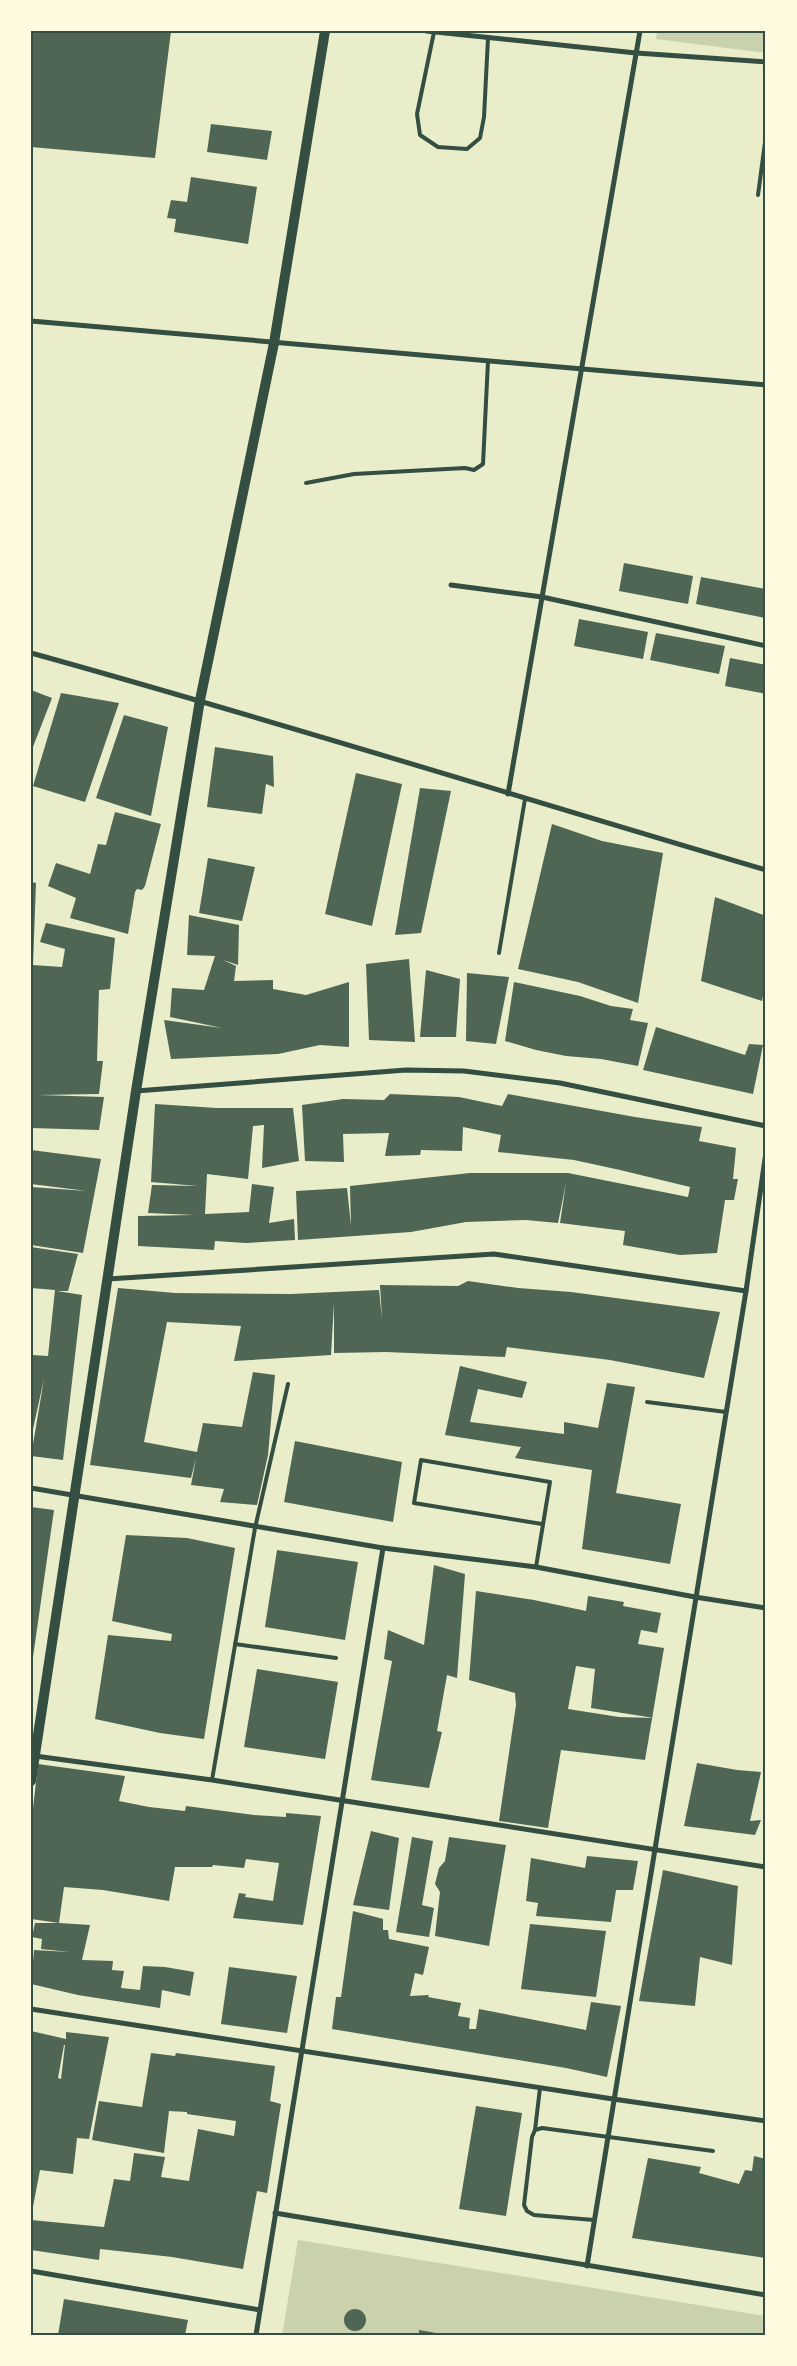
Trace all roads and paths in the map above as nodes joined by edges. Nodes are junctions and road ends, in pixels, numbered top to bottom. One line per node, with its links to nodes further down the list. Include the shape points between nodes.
1 (325, 31): 11 (main road)
2 (426, 31): 4 (street)
3 (640, 31): 6 (street)
4 (434, 32): 5 (street); 5 (lane, via 417,114 420,135 438,147 467,149 480,138)
5 (488, 38): 6 (street)
6 (636, 53): 7 (street); 13 (street)
7 (766, 62)
8 (766, 135): 9 (lane)
9 (758, 195)
10 (31, 321): 11 (street)
11 (274, 343): 12 (street); 20 (main road)
12 (488, 361): 13 (street); 15 (lane, via 483,464 474,470 354,474)
13 (581, 369): 14 (street); 17 (street)
14 (766, 385)
15 (306, 483)
16 (451, 585): 17 (street)
17 (542, 597): 18 (street); 21 (street)
18 (766, 646)
19 (31, 653): 20 (street)
20 (200, 700): 21 (street); 25 (main road)
21 (508, 794): 22 (street)
22 (525, 800): 23 (street); 24 (lane)
23 (766, 870)
24 (499, 953)
25 (136, 1091): 26 (street, via 406,1070 464,1071 560,1083); 28 (main road)
26 (766, 1126)
27 (766, 1152): 29 (street)
28 (108, 1278): 29 (street, via 494,1254); 34 (main road)
29 (746, 1291): 32 (street)
30 (288, 1384): 36 (lane)
31 (647, 1402): 32 (lane)
32 (726, 1412): 39 (street)
33 (31, 1488): 34 (street)
34 (75, 1495): 36 (street); 43 (main road)
35 (542, 1524): 35 (lane, via 550,1482 421,1460 414,1503); 38 (lane)
36 (255, 1528): 37 (street); 41 (lane)
37 (383, 1548): 38 (street); 46 (street)
38 (536, 1567): 39 (street)
39 (694, 1597): 40 (street); 47 (street)
40 (766, 1608)
41 (235, 1644): 42 (lane); 44 (lane)
42 (336, 1658)
43 (33, 1756): 44 (street); 45 (main road)
44 (212, 1780): 46 (street)
45 (31, 1781)
46 (342, 1800): 47 (street); 50 (street)
47 (654, 1849): 48 (street); 52 (street)
48 (766, 1867)
49 (31, 2009): 50 (street)
50 (302, 2052): 51 (street); 57 (street)
51 (540, 2088): 52 (street); 54 (lane)
52 (613, 2100): 53 (street); 55 (street)
53 (766, 2121)
54 (535, 2130): 55 (lane, via 542,2128); 58 (lane, via 524,2205 527,2211 534,2215)
55 (607, 2137): 56 (lane); 58 (street)
56 (713, 2151)
57 (275, 2213): 59 (street); 62 (street)
58 (594, 2220): 59 (street)
59 (587, 2266): 61 (street)
60 (31, 2271): 62 (street)
61 (766, 2295)
62 (260, 2310): 63 (street)
63 (256, 2335)

